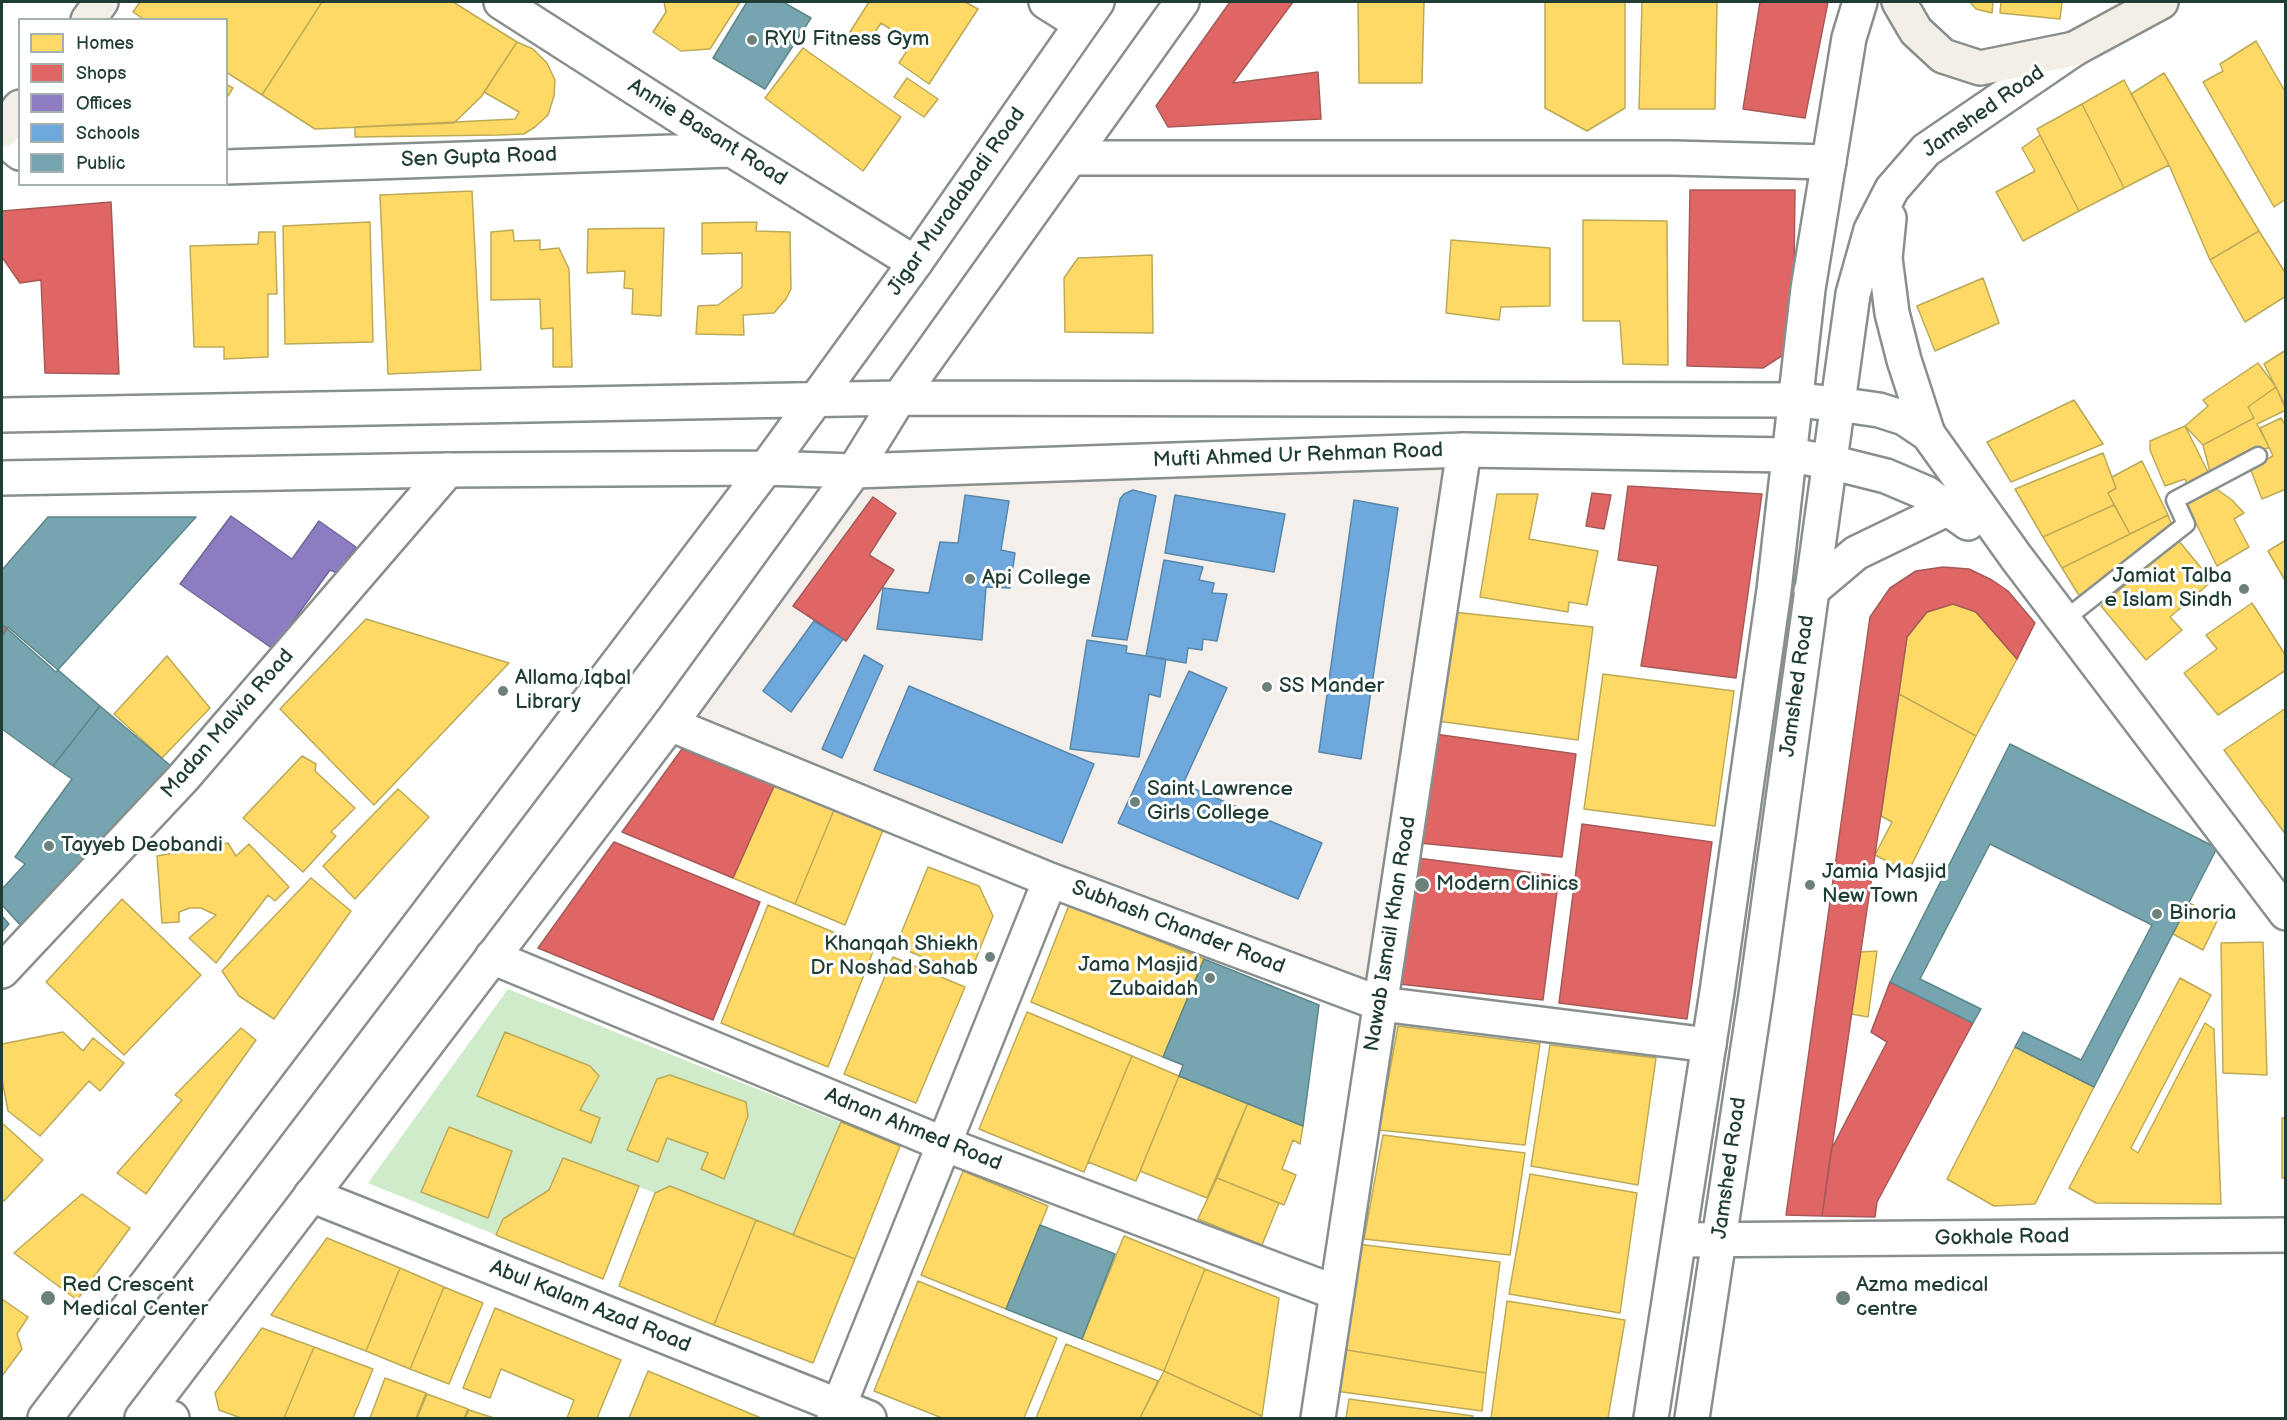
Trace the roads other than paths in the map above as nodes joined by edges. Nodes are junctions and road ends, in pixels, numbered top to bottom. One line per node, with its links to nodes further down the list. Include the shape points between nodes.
1 (101, 2): 9 (main road)
2 (501, 2): 14 (street, Annie Basant Road)
3 (1046, 2): 8 (street)
4 (1182, 2): 16 (street)
5 (1860, 2): 17 (street, Jamshed Road, via 1849,38)
6 (1899, 2): 10 (main road, via 1916,31 1943,56 1980,68)
7 (2161, 2): 10 (main road)
8 (1089, 13): 20 (street, Jigar Muradabadi Road)
9 (89, 18)
10 (2074, 49): 19 (street, Jamshed Road, via 1926,150)
11 (18, 110): 12 (main road)
12 (2, 131)
13 (2, 138): 15 (street)
14 (732, 150): 18 (street, Sen Gupta Road); 20 (street, Annie Basant Road)
15 (18, 151)
16 (1072, 158): 17 (street, via 1673,158); 21 (street)
17 (1829, 162): 22 (street, Jamshed Road, via 1808,289)
18 (228, 166)
19 (1892, 189): 24 (street, Jamshed Road, via 1871,230 1853,294); 26 (street, via 1886,258 1892,313)
20 (915, 263): 23 (street, Jigar Muradabadi Road)
21 (900, 398): 22 (street); 23 (street); 33 (street)
22 (1796, 400): 24 (street); 28 (street, Jamshed Road)
23 (815, 401): 25 (street); 31 (street, Jigar Muradabadi Road)
24 (1838, 404): 26 (street, via 1904,418); 30 (street, Jamshed Road)
25 (2, 415)
26 (1928, 434): 36 (street)
27 (1464, 450): 28 (street, Mufti Ahmed Ur Rehman Road); 33 (street, Mufti Ahmed Ur Rehman Road); 44 (street, Nawab Ismail Khan Road)
28 (1790, 455): 30 (street, Mufti Ahmed Ur Rehman Road); 45 (street, Jamshed Road)
29 (2259, 456): 38 (lane, via 2175,500 2186,524)
30 (1830, 462): 35 (street, Mufti Ahmed Ur Rehman Road, via 1886,476 1926,494); 37 (street, Jamshed Road)
31 (766, 468): 32 (street, Mufti Ahmed Ur Rehman Road); 33 (street, Mufti Ahmed Ur Rehman Road); 54 (street, Jigar Muradabadi Road)
32 (448, 470): 34 (street, Mufti Ahmed Ur Rehman Road); 43 (street, Madan Malvia Road, via 183,778)
33 (854, 471): 39 (street)
34 (2, 478)
35 (1947, 509): 36 (street, Mufti Ahmed Ur Rehman Road); 37 (street, via 1856,553)
36 (2016, 558): 38 (street)
37 (1811, 591): 50 (street, Jamshed Road)
38 (2064, 620): 41 (street)
39 (670, 724): 40 (street, Subhash Chander Road); 42 (street)
40 (1050, 880): 44 (street, Subhash Chander Road); 46 (street)
41 (2286, 913)
42 (492, 957): 46 (street, Adnan Ahmed Road); 47 (street)
43 (2, 971)
44 (1381, 1004): 45 (street, Subhash Chander Road); 51 (street, Nawab Ismail Khan Road)
45 (1709, 1045): 49 (street, Jamshed Road)
46 (944, 1144): 51 (street, Adnan Ahmed Road); 52 (street)
47 (311, 1195): 52 (street, Abul Kalam Azad Road); 53 (street)
48 (2286, 1235): 50 (street, Gokhale Road)
49 (1679, 1240): 50 (street, Gokhale Road); 57 (street, Jamshed Road)
50 (1719, 1241): 58 (street, Jamshed Road)
51 (1337, 1293): 56 (street, Nawab Ismail Khan Road)
52 (836, 1412): 55 (street, Abul Kalam Azad Road)
53 (155, 1416)
54 (45, 1419)
55 (869, 1419)
56 (1318, 1419)
57 (1651, 1419)
58 (1692, 1419)

